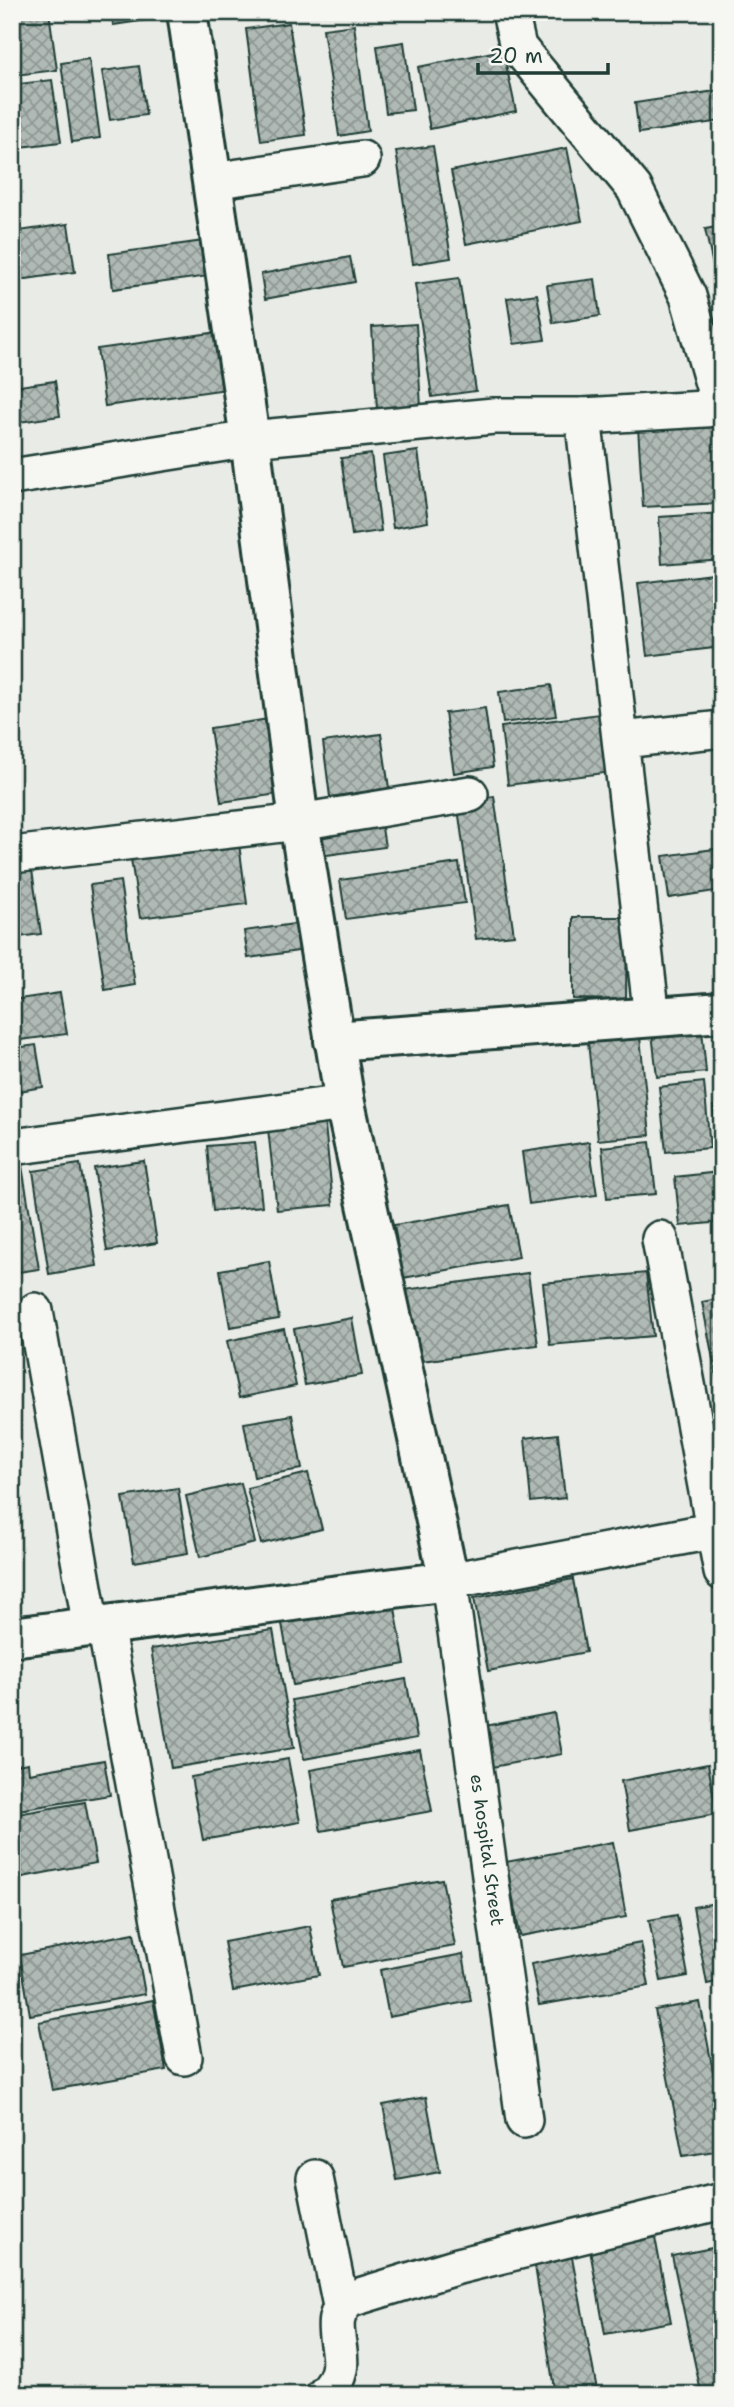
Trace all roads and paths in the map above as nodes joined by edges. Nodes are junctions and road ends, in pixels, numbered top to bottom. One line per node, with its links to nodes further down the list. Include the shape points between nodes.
1 (187, 12): 4 (street)
2 (510, 12): 5 (street, via 518,47 634,188 688,296)
3 (362, 159): 4 (street)
4 (212, 181): 7 (street)
5 (721, 408): 6 (street)
6 (583, 416): 7 (street, via 494,416); 10 (street)
7 (250, 439): 8 (street); 12 (street)
8 (12, 477)
9 (722, 729): 10 (street)
10 (622, 740): 15 (street)
11 (470, 794): 12 (street)
12 (299, 822): 13 (street); 16 (street)
13 (12, 855)
14 (722, 1012): 15 (street)
15 (652, 1018): 16 (street)
16 (334, 1041): 17 (street)
17 (345, 1103): 18 (street); 23 (street)
18 (12, 1147)
19 (660, 1238): 21 (street)
20 (35, 1311): 24 (street)
21 (719, 1530): 22 (street); 23 (street)
22 (722, 1572)
23 (449, 1581): 24 (street); 27 (street, es hospital Street)
24 (98, 1626): 25 (street); 26 (street)
25 (12, 1637)
26 (184, 2057)
27 (524, 2120)
28 (315, 2178): 30 (street)
29 (722, 2201): 30 (street, via 458,2266 350,2299)
30 (341, 2306): 31 (street, via 336,2325 341,2372)
31 (324, 2395)

